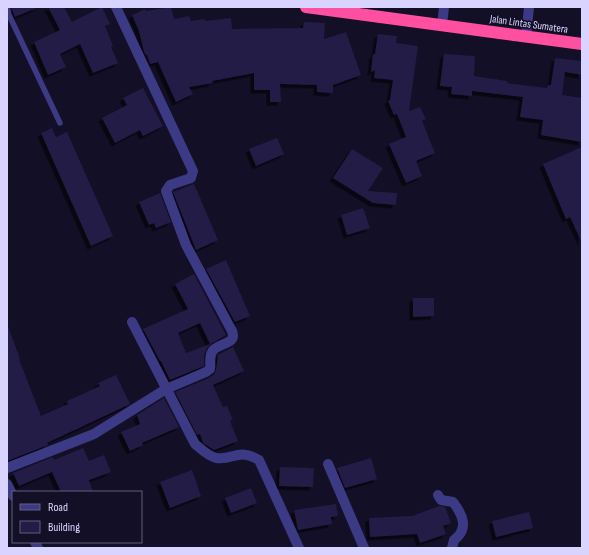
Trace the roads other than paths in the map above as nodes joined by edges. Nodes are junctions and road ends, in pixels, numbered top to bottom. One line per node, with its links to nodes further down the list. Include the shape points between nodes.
1 (7, 7): 9 (lane)
2 (116, 7): 11 (street, via 193,171 191,178 170,186 166,191 186,245 234,334 232,340 212,352 210,369)
3 (306, 7): 6 (highway, Jalan Lintas Sumatera)
4 (444, 7): 6 (street)
5 (529, 7): 7 (street)
6 (442, 25): 7 (highway, Jalan Lintas Sumatera)
7 (526, 36): 8 (highway, Jalan Lintas Sumatera)
8 (582, 44)
9 (60, 123)
10 (132, 322): 11 (street)
11 (166, 389): 13 (street, via 94,434); 17 (street, via 195,444 202,450 215,458 242,454 259,460)
12 (328, 464): 18 (street)
13 (7, 468)
14 (7, 484): 15 (street)
15 (12, 494)
16 (438, 494): 19 (street, via 441,500 453,502 463,519 462,530 459,537 454,540)
17 (300, 548)
18 (364, 548)
19 (452, 548)

